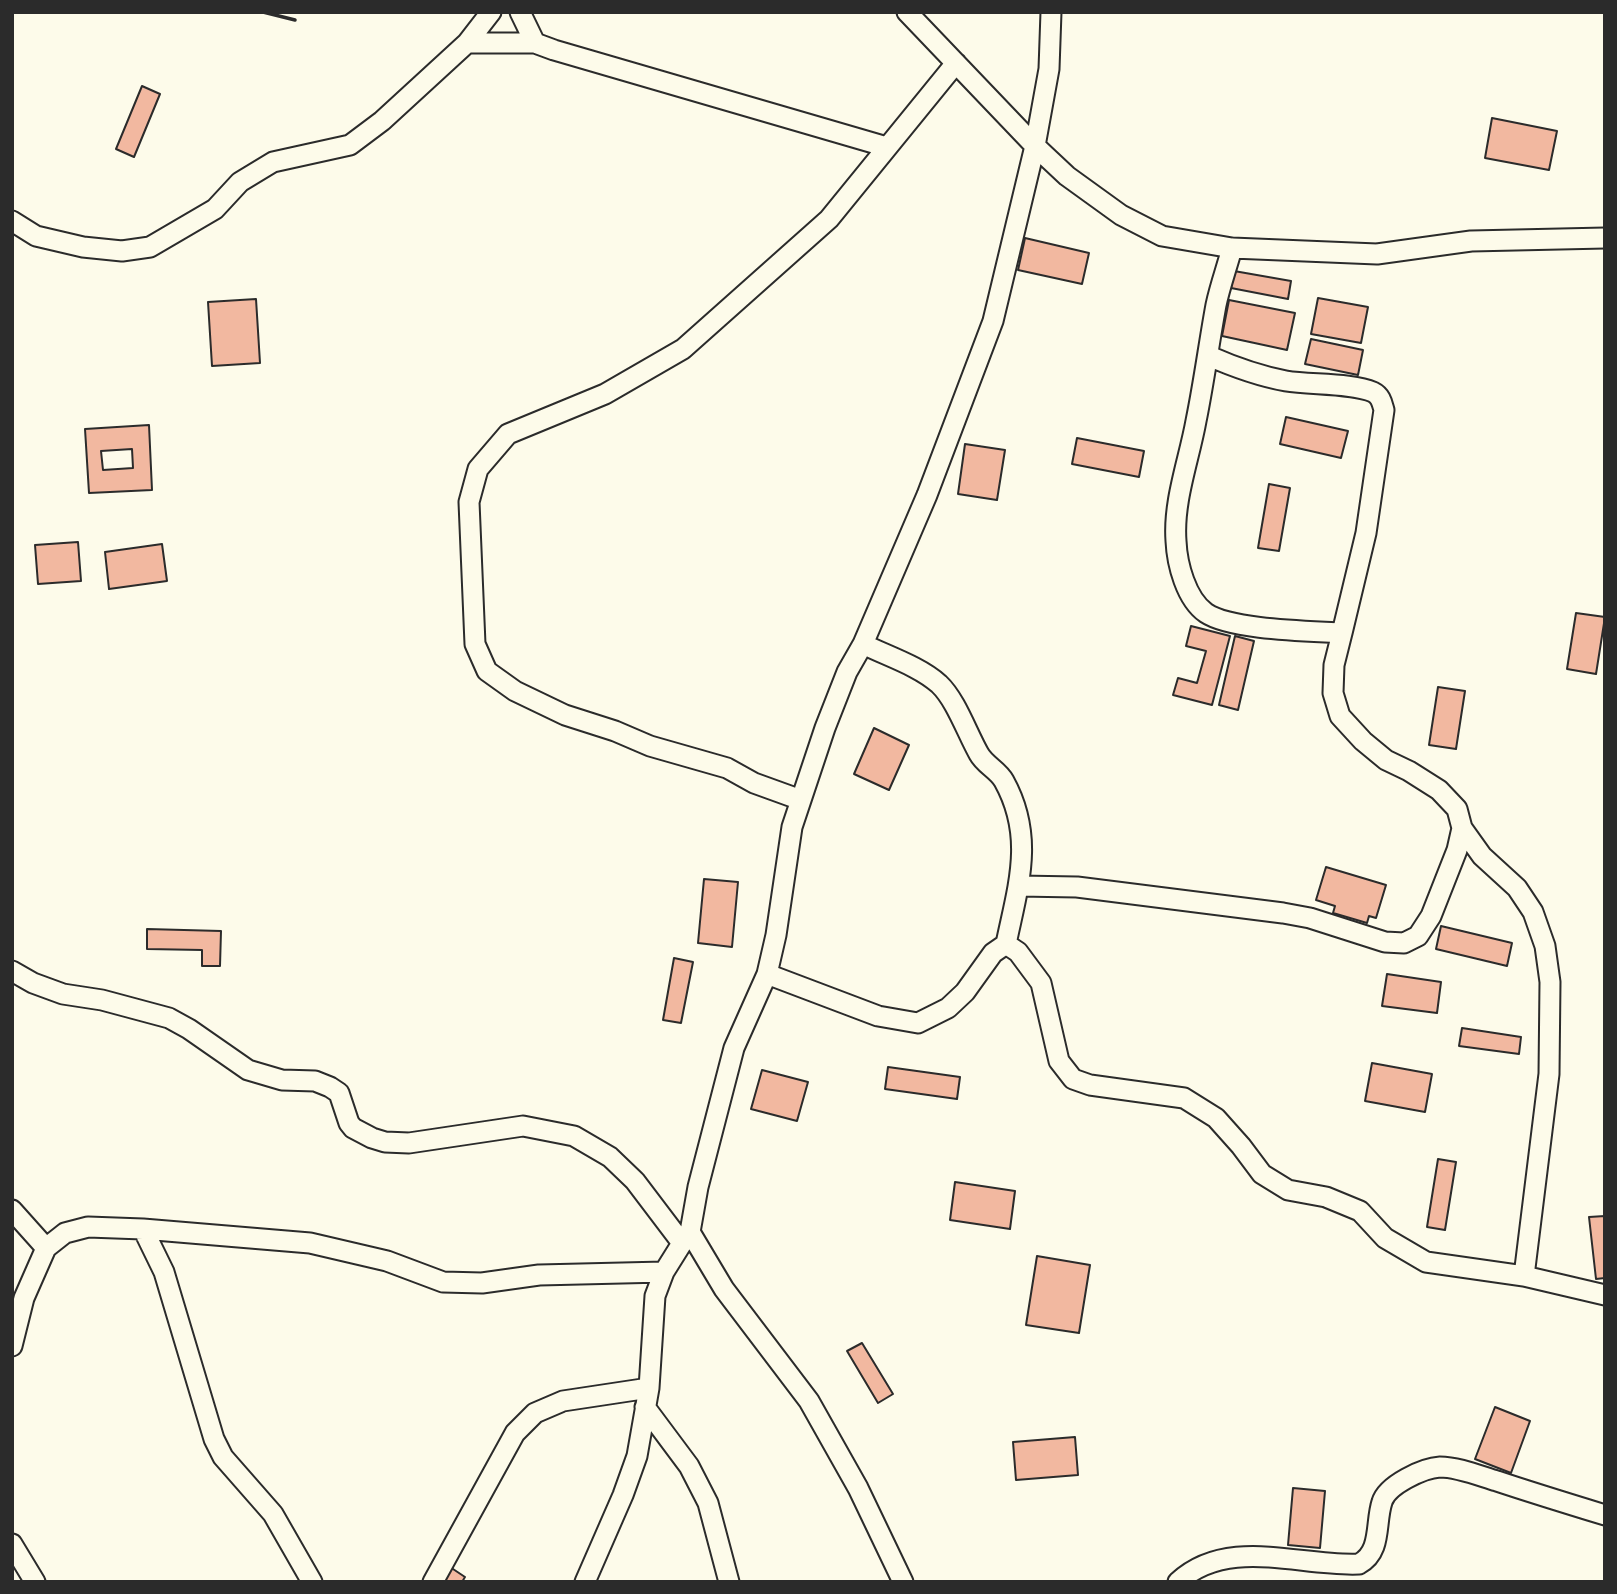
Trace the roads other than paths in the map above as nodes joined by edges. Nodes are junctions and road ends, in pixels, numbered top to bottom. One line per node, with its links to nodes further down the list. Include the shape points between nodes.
1 (491, 12): 5 (street)
2 (520, 12): 6 (street)
3 (907, 12): 7 (street)
4 (1051, 12): 8 (street, via 1049,69)
5 (467, 43): 6 (street); 10 (street, via 350,145 273,162 240,182 215,209 150,247 122,251 83,247 36,236)
6 (535, 43): 9 (street)
7 (956, 63): 8 (street); 9 (street)
8 (1035, 146): 12 (street, via 1121,215 1162,236); 15 (street, via 993,321 927,495)
9 (887, 147): 16 (street, via 829,219 684,349 605,394 508,435 478,469 469,502 475,644 487,671 515,691 565,715 727,768)
10 (12, 221)
11 (1605, 238): 12 (street, via 1471,241 1377,254)
12 (1232, 248): 13 (street)
13 (1209, 356): 14 (street, via 1178,502 1176,541 1182,574 1193,598 1204,612 1221,621); 14 (street, via 1245,372 1362,389 1381,399 1383,419 1366,533)
14 (1342, 633): 17 (street, via 1333,693 1340,716 1386,760 1439,790 1457,809)
15 (863, 644): 16 (street, via 829,716); 18 (street, via 940,684 982,760 1002,777 1022,838)
16 (801, 800): 21 (street, via 792,827)
17 (1462, 828): 18 (street, via 1431,916 1418,936 1404,943 1385,942 1283,913 1077,887); 27 (street, via 1482,856 1517,888 1545,946 1549,1074)
18 (1019, 886): 19 (street)
19 (1006, 944): 21 (street, via 993,953 948,1008 918,1023 878,1016); 27 (street, via 1018,952 1041,983 1059,1061 1073,1079 1184,1098 1216,1118 1262,1174 1288,1190 1326,1197 1360,1211 1385,1238 1426,1262)
20 (12, 971): 24 (street, via 63,994 169,1018 248,1070 330,1087 339,1093 353,1128 385,1142 409,1143 523,1126 574,1136 610,1157)
21 (767, 974): 24 (street, via 733,1048)
22 (12, 1210): 25 (street)
23 (143, 1229): 25 (street, via 88,1227 65,1233); 26 (street, via 310,1243 387,1261 443,1282); 34 (street, via 164,1272 214,1439 223,1457 273,1514)
24 (686, 1237): 26 (street); 38 (street, via 810,1401)
25 (46, 1248): 29 (street, via 24,1298)
26 (664, 1272): 30 (street, via 656,1296)
27 (1524, 1276): 28 (street)
28 (1605, 1296)
29 (12, 1346)
30 (647, 1397): 35 (street, via 563,1401 535,1413 515,1433); 36 (street, via 637,1455); 37 (street, via 708,1503)
31 (1605, 1515): 39 (street, via 1440,1467 1415,1474 1382,1499 1375,1545 1369,1560 1360,1564 1234,1558 1206,1564)
32 (13, 1546): 33 (street)
33 (35, 1582)
34 (313, 1582)
35 (433, 1582)
36 (585, 1582)
37 (729, 1582)
38 (904, 1582)
39 (1178, 1582)

